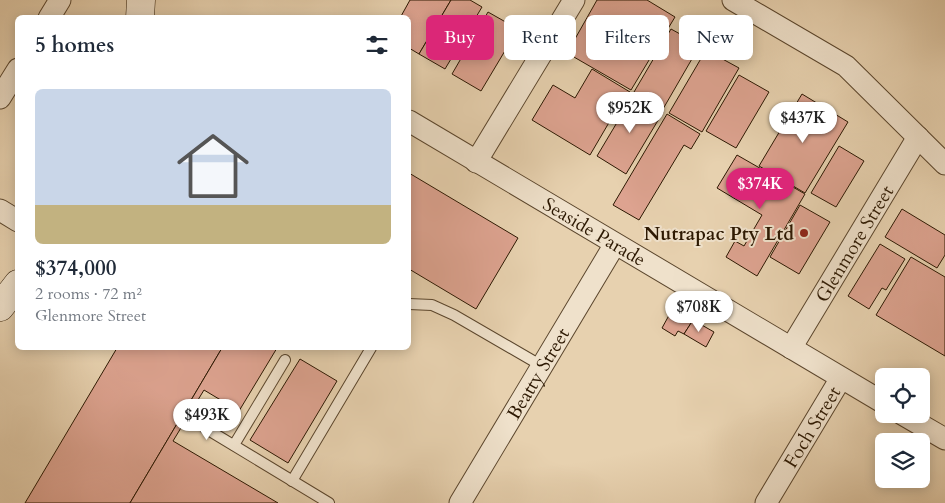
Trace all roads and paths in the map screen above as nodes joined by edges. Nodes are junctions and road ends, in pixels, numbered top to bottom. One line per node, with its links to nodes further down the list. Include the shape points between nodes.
1 (60, 0): 5 (street)
2 (141, 0): 6 (main road)
3 (574, 0): 11 (street)
4 (733, 0): 10 (street, via 846,66)
5 (51, 15)
6 (140, 15)
7 (15, 74): 8 (street)
8 (0, 98)
9 (411, 122): 11 (street, Seaside Parade)
10 (918, 137): 12 (street); 19 (street, Glenmore Street)
11 (476, 162): 15 (street, Seaside Parade)
12 (945, 164)
13 (0, 210): 14 (street)
14 (15, 219)
15 (615, 244): 19 (street, Seaside Parade); 22 (street, Beatty Street)
16 (15, 288): 18 (main road)
17 (411, 304): 22 (lane, via 432,305 454,315)
18 (0, 307)
19 (791, 348): 23 (street, Seaside Parade)
20 (370, 350): 29 (lane)
21 (285, 360): 28 (lane)
22 (542, 366): 31 (street, Beatty Street)
23 (841, 378): 24 (street, Seaside Parade); 32 (street, Foch Street)
24 (875, 398)
25 (917, 423): 27 (street)
26 (205, 428): 28 (lane)
27 (945, 439)
28 (234, 446): 29 (lane)
29 (292, 481): 30 (lane)
30 (329, 503)
31 (460, 503)
32 (766, 503)

